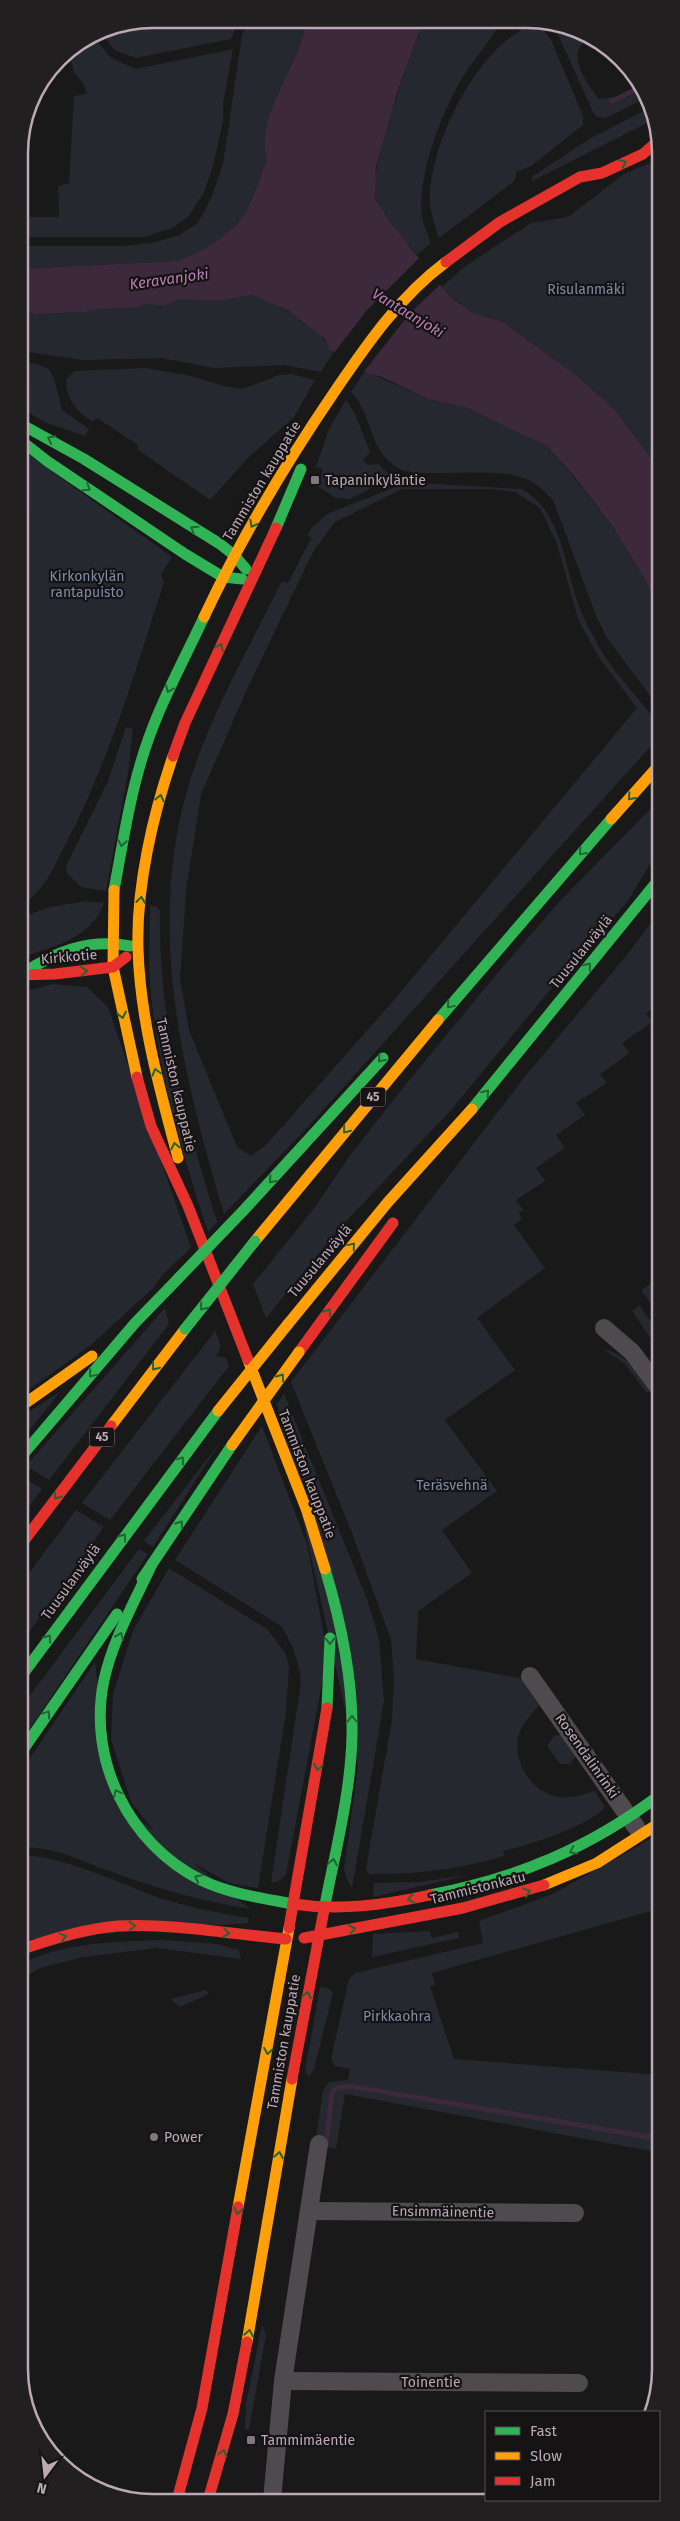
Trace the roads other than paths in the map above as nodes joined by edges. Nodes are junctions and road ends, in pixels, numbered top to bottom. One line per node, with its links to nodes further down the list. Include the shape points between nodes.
1 (651, 139): 2 (main road)
2 (637, 141)
3 (652, 146): 5 (main road, one-way to 3, via 602,173 643,154)
4 (597, 160): 5 (main road)
5 (580, 177): 6 (main road, via 477,238 441,266 391,314)
6 (320, 416): 9 (main road, Tammiston kauppatie, one-way to 9, via 294,451); 11 (main road, Tammiston kauppatie, via 300,474)
7 (28, 427): 9 (main road, one-way to 7, via 101,468)
8 (28, 446): 10 (main road, one-way to 10)
9 (236, 554): 10 (main road, Tammiston kauppatie); 11 (main road)
10 (223, 577): 11 (main road); 14 (main road, Tammiston kauppatie, one-way to 14, via 178,666 145,748 123,837 113,897)
11 (253, 581): 15 (main road, Tammiston kauppatie, one-way to 11, via 149,846 165,779 185,723)
12 (652, 773): 16 (main road, 45, one-way to 16)
13 (652, 888): 22 (main road, Tuusulanväylä, one-way to 13)
14 (113, 942): 15 (main road, Kirkkotie); 17 (main road, Tammiston kauppatie); 18 (main road, Kirkkotie, via 76,947 48,956)
15 (138, 948): 17 (main road, Kirkkotie); 24 (main road, Tammiston kauppatie, one-way to 15, via 152,1056 140,988)
16 (493, 954): 20 (main road); 31 (main road, 45, one-way to 31, bridge, via 185,1329)
17 (113, 967): 19 (main road, Kirkkotie, one-way to 17); 24 (main road, Tammiston kauppatie, one-way to 24, via 130,1054 151,1126)
18 (28, 970)
19 (28, 975)
20 (450, 988)
21 (389, 1050): 26 (main road, one-way to 26, bridge, via 243,1211)
22 (455, 1130): 23 (main road); 34 (main road, Tuusulanväylä, one-way to 22, bridge, via 218,1411 388,1202)
23 (418, 1187)
24 (188, 1206): 33 (main road, Tammiston kauppatie, via 307,1511)
25 (402, 1211): 32 (main road, one-way to 25, bridge, via 232,1445)
26 (135, 1323): 29 (main road); 30 (main road, one-way to 30)
27 (604, 1328): 28 (street, via 632,1352)
28 (652, 1379)
29 (28, 1402)
30 (28, 1449)
31 (28, 1535)
32 (152, 1564): 36 (main road, one-way to 32); 41 (main road, Tammistonkatu, one-way to 32, via 225,1890 180,1868 143,1835 125,1810 113,1784 101,1735 104,1682 112,1655)
33 (329, 1587): 41 (main road, Tammiston kauppatie, one-way to 41, via 331,1661 328,1719); 42 (main road, Tammiston kauppatie, one-way to 33, via 350,1767 352,1716 348,1658)
34 (28, 1667)
35 (530, 1676): 38 (street, Rosendalinrinki)
36 (28, 1742)
37 (652, 1801): 38 (main road, Tammistonkatu)
38 (630, 1818): 40 (street, Rosendalinrinki); 42 (main road, Tammistonkatu, one-way to 42, via 600,1838 546,1865 493,1882 352,1909)
39 (652, 1829): 40 (main road, Tammistonkatu)
40 (642, 1837): 43 (main road, Tammistonkatu, one-way to 40, via 500,1901 553,1884)
41 (293, 1904): 42 (main road, Tammistonkatu); 44 (main road, Tammiston kauppatie)
42 (324, 1910): 43 (main road, Tammiston kauppatie)
43 (318, 1937): 44 (main road, Tammistonkatu); 52 (main road, Tammiston kauppatie, one-way to 43, via 243,2367)
44 (286, 1939): 45 (main road, Tammistonkatu, one-way to 44, via 87,1930 130,1926); 51 (main road, Tammiston kauppatie, one-way to 51, via 202,2408)
45 (28, 1948)
46 (318, 2144): 47 (street)
47 (310, 2211): 48 (street, Ensimmäinentie); 49 (street)
48 (575, 2213)
49 (284, 2381): 50 (street, Toinentie); 53 (street)
50 (579, 2383)
51 (179, 2494)
52 (210, 2494)
53 (273, 2494)

